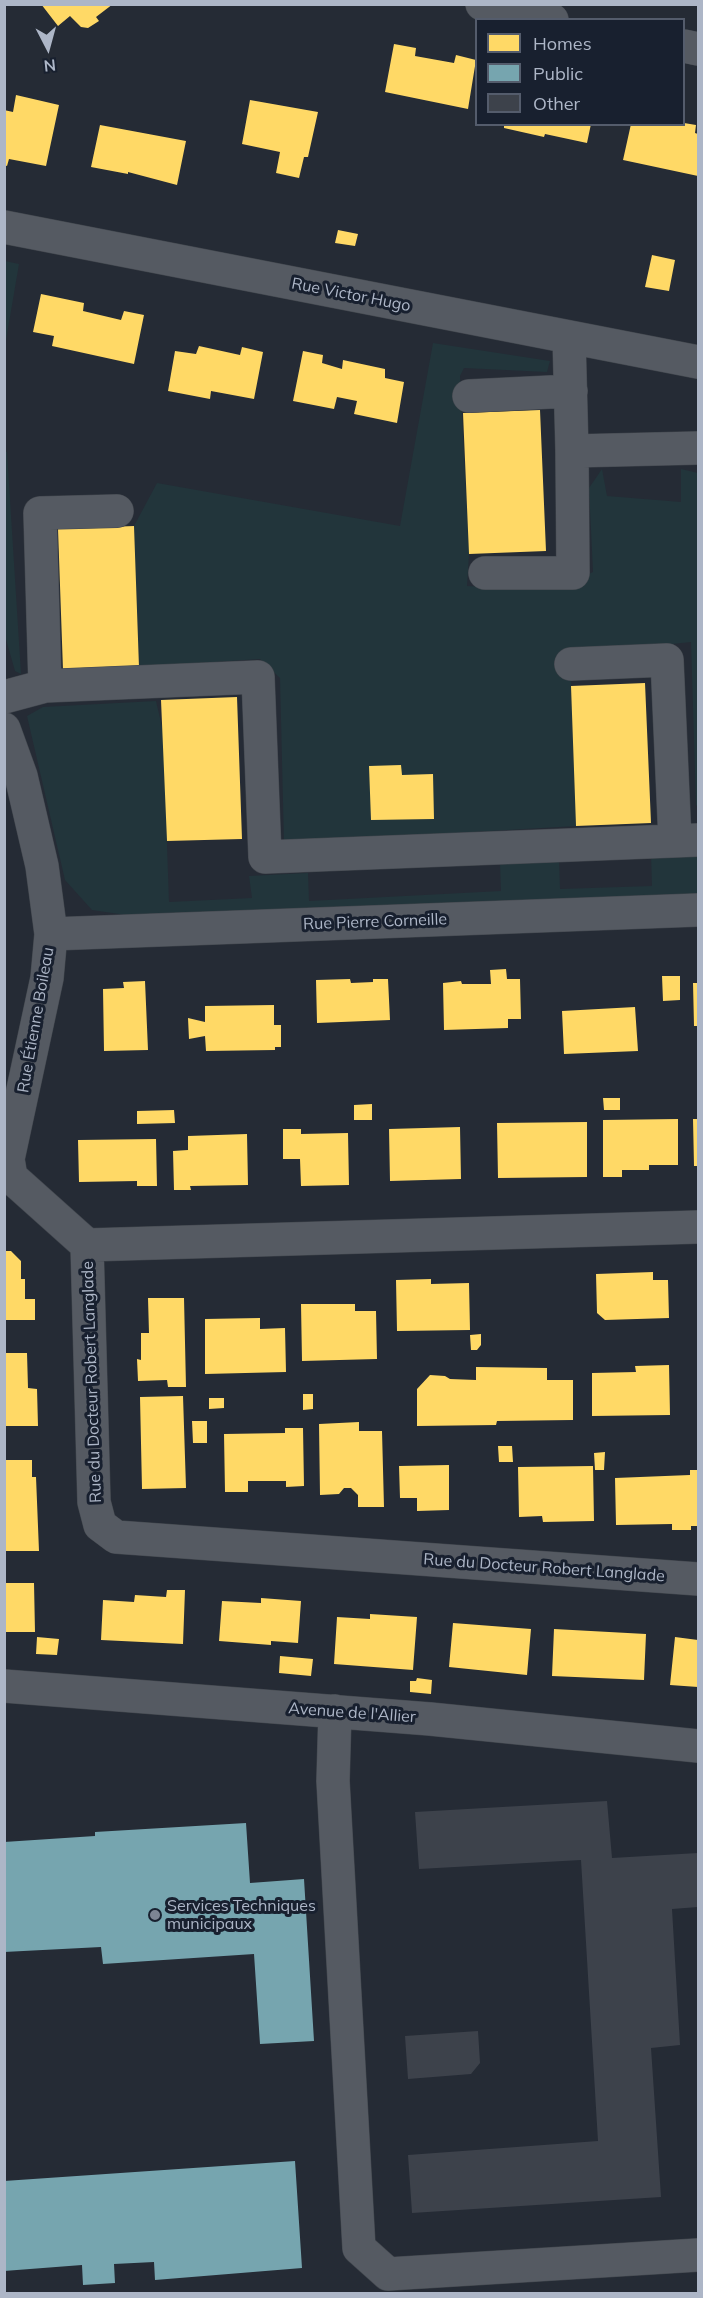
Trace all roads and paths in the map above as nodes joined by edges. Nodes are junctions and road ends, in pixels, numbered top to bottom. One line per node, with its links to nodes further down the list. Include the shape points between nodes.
1 (483, 4): 2 (street)
2 (543, 18)
3 (4, 227): 4 (street, Rue Victor Hugo)
4 (569, 337): 5 (street, Rue Victor Hugo); 6 (street)
5 (699, 362)
6 (571, 390): 7 (street); 9 (street)
7 (469, 396)
8 (699, 448): 9 (street)
9 (572, 451): 11 (street, via 573,573)
10 (117, 511): 13 (street, via 40,513)
11 (485, 573)
12 (571, 664): 16 (street, via 667,660)
13 (45, 686): 14 (street); 16 (street, via 258,677 265,857)
14 (4, 697)
15 (4, 729): 18 (street, Rue Étienne Boileau, via 21,776)
16 (687, 840)
17 (699, 910): 18 (street, Rue Pierre Corneille)
18 (51, 934): 20 (street, Rue Étienne Boileau, via 47,978 8,1159 11,1177)
19 (699, 1227): 20 (street, Rue du Docteur Robert Langlade)
20 (87, 1245): 21 (street, Rue du Docteur Robert Langlade, via 94,1503 100,1525 116,1537)
21 (699, 1579)
22 (4, 1686): 23 (street, Avenue de l'Allier)
23 (335, 1711): 24 (street, Avenue de l'Allier); 25 (street, via 333,1781 359,2248 388,2274)
24 (699, 1746)
25 (699, 2255)

